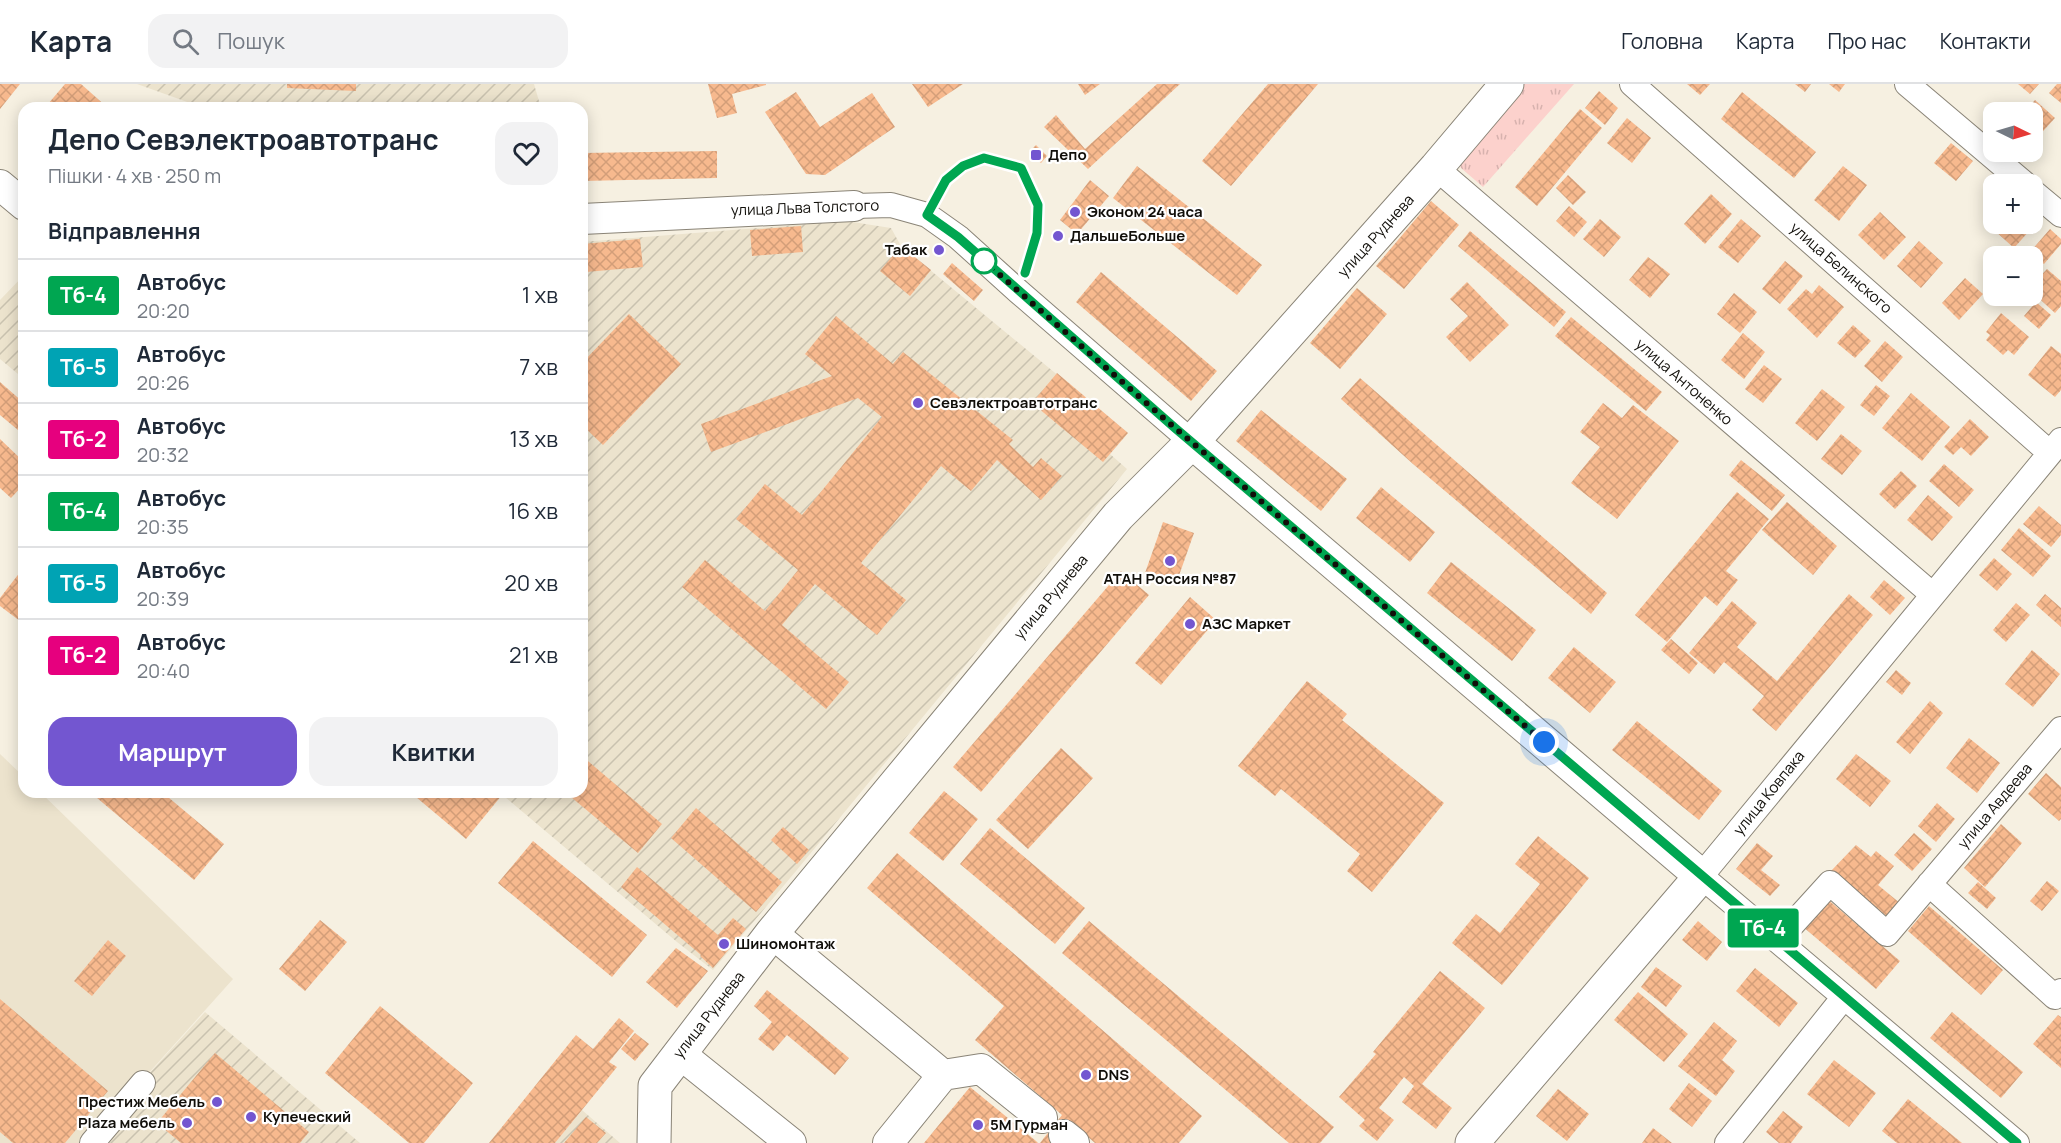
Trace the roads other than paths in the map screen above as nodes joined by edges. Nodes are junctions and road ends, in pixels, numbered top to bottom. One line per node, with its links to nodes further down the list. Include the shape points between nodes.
1 (1507, 84): 4 (main road, улица Руднева)
2 (1632, 84): 13 (street, улица Белинского)
3 (1907, 84): 5 (street)
4 (1436, 168): 12 (main road, улица Руднева); 14 (street, улица Антоненко)
5 (2013, 174)
6 (0, 185): 7 (street)
7 (18, 200)
8 (2043, 200): 10 (street)
9 (854, 206): 11 (street, улица Льва Толстого); 12 (street, улица Льва Толстого, via 891,205 927,215 958,237)
10 (2061, 215)
11 (588, 219)
12 (1192, 442): 16 (main road, улица Льва Толстого); 19 (main road, улица Руднева, via 1118,516)
13 (2056, 446): 14 (street, улица Ковпака)
14 (1933, 595): 16 (street, улица Ковпака)
15 (2061, 729): 17 (street, улица Авдеева)
16 (1701, 876): 21 (street, улица Льва Толстого); 30 (main road, улица Ковпака)
17 (1929, 884): 18 (street, улица Авдеева, via 1887,934 1830,883); 20 (street, via 2055,997)
18 (1791, 926)
19 (772, 933): 22 (main road, улица Руднева); 23 (street)
20 (2061, 991)
21 (1844, 997): 31 (street); 32 (street, улица Льва Толстого)
22 (679, 1053): 27 (main road, улица Руднева, via 655,1086); 28 (street)
23 (943, 1075): 25 (street, via 981,1069); 29 (street)
24 (143, 1083): 26 (street)
25 (1060, 1132)
26 (92, 1143)
27 (654, 1143)
28 (791, 1143)
29 (888, 1143)
30 (1472, 1143)
31 (1727, 1143)
32 (2017, 1143)

